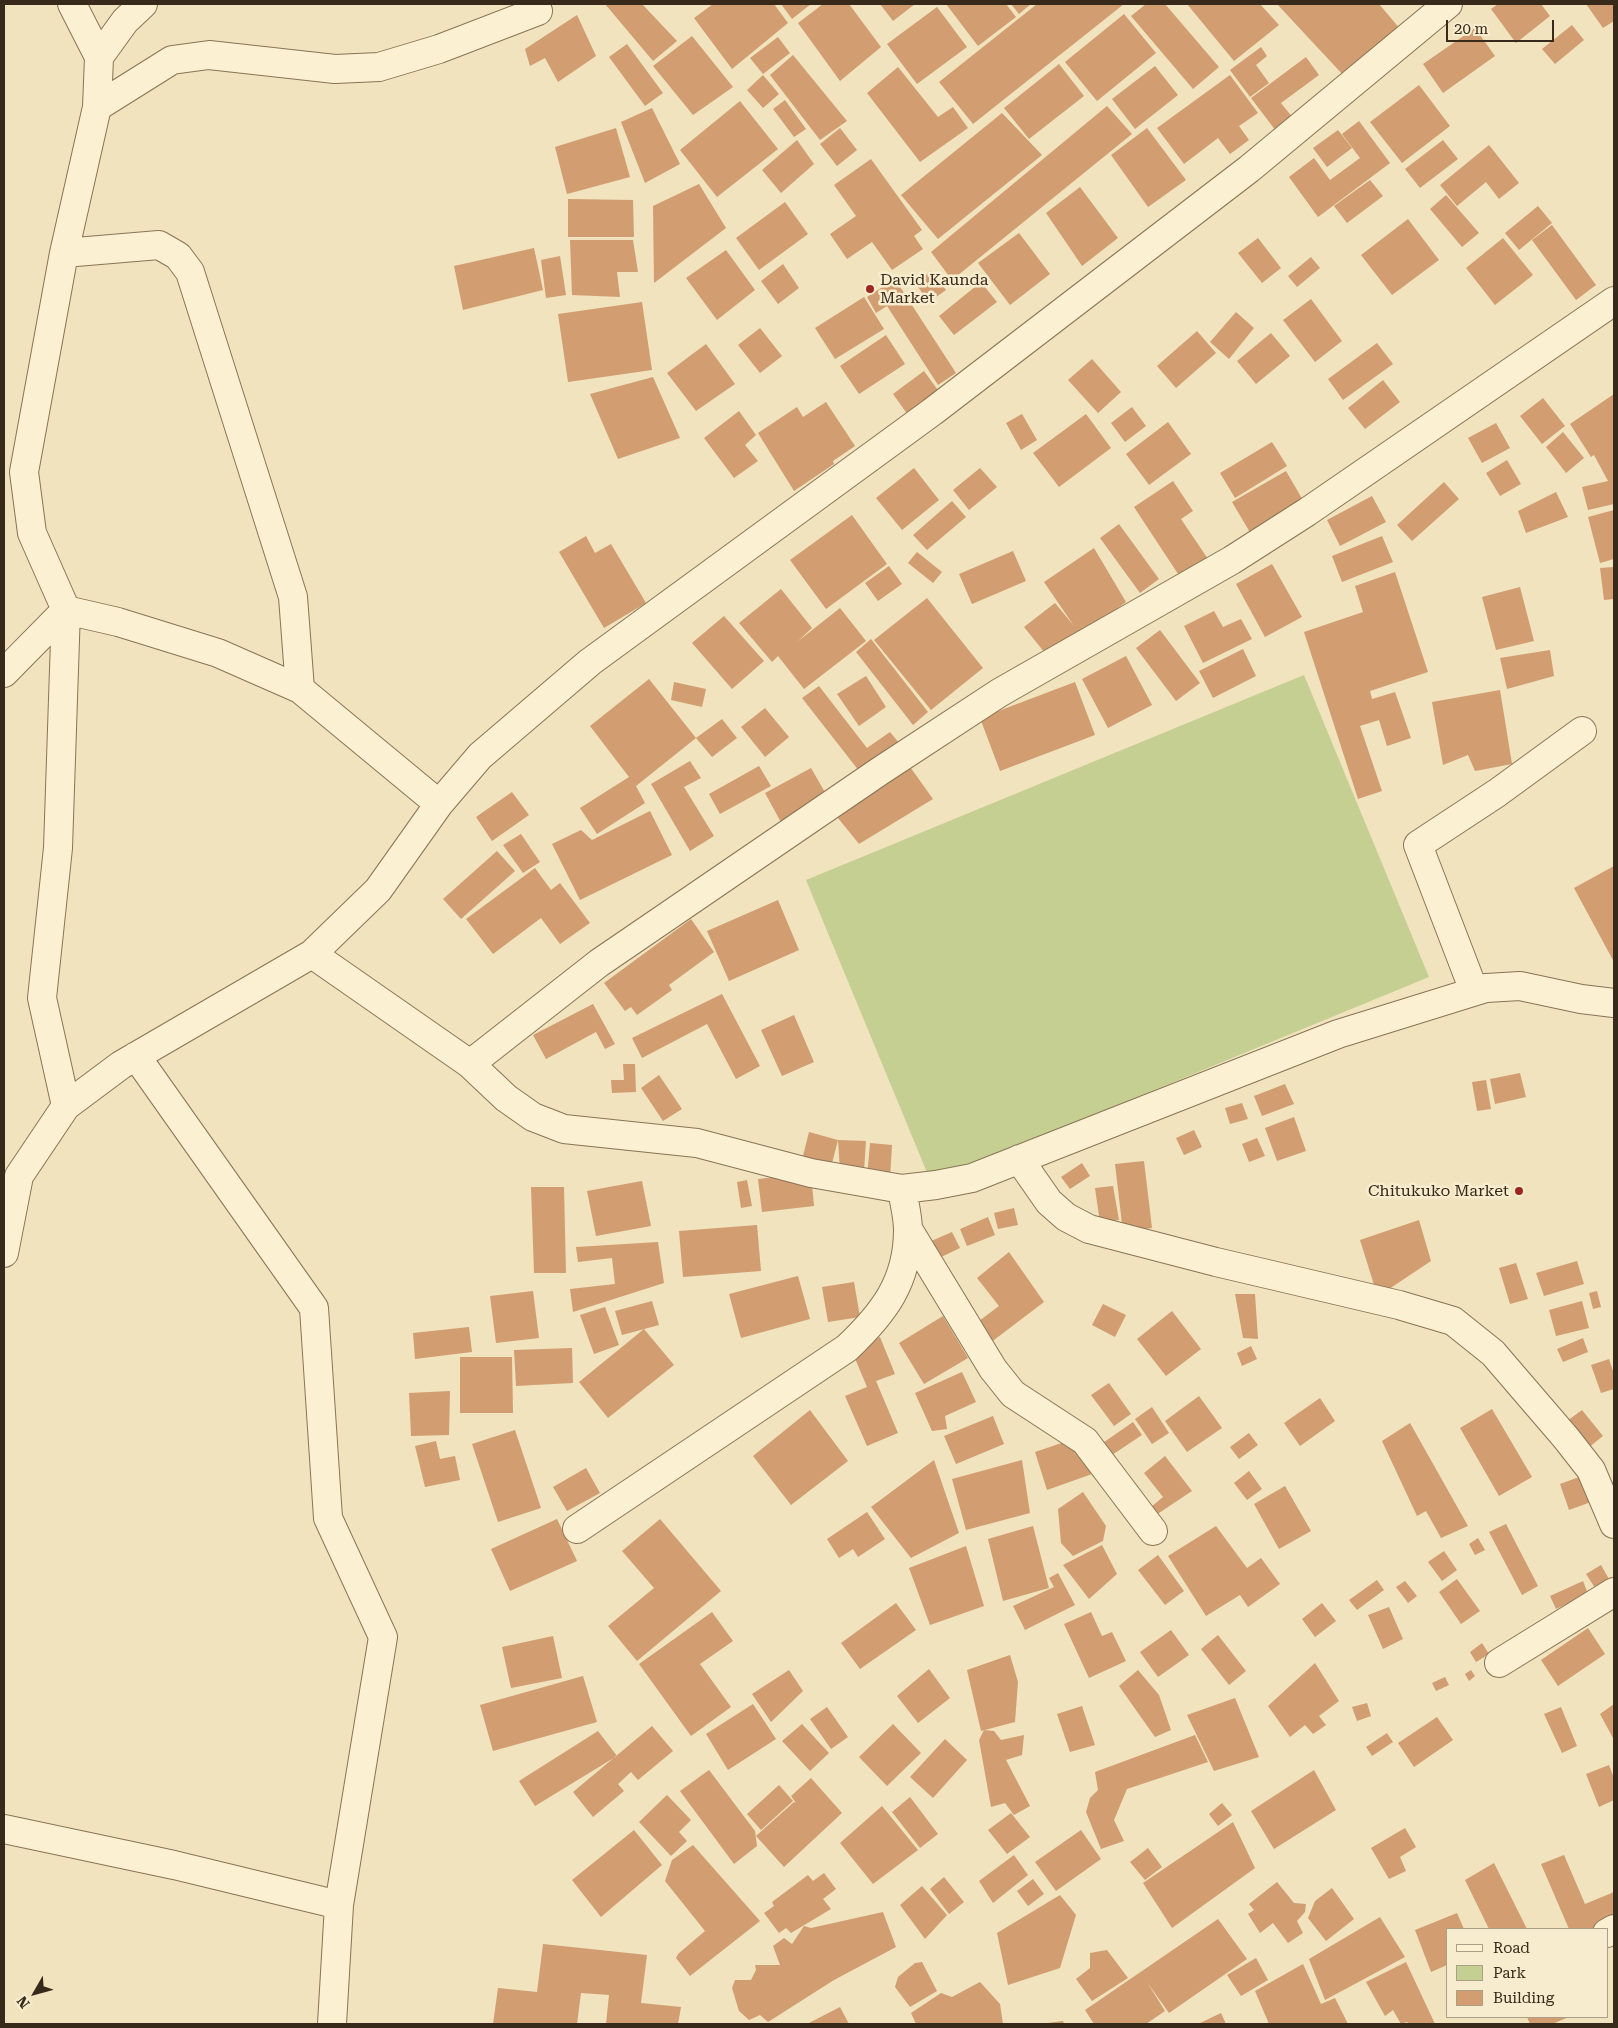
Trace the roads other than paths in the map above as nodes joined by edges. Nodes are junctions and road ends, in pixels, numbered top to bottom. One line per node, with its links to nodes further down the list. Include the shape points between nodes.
1 (72, 4): 5 (street)
2 (143, 4): 5 (street, via 125,21)
3 (1431, 9): 13 (street, via 1249,169 932,412 590,662 480,756)
4 (538, 11): 6 (street, via 439,49 379,67 335,68 209,54 172,60)
5 (98, 57): 6 (street)
6 (97, 107): 7 (street)
7 (64, 253): 9 (street, via 24,472 32,533); 11 (street, via 159,245 178,256 190,272 293,597)
8 (1614, 301): 18 (street, via 1232,560 999,692 599,963)
9 (66, 610): 10 (street); 11 (street, via 118,622 218,653); 19 (street, via 58,848 42,998)
10 (4, 673)
11 (300, 689): 13 (street)
12 (1582, 730): 15 (street, via 1497,794 1418,845)
13 (439, 804): 14 (street, via 378,890)
14 (312, 954): 17 (street); 18 (street)
15 (1474, 991): 16 (street, via 1520,986); 20 (street, via 1338,1034)
16 (1614, 1003)
17 (136, 1056): 19 (street); 30 (street, via 314,1308 328,1518 383,1638)
18 (470, 1064): 21 (street, via 506,1098 533,1117 564,1129 697,1143 811,1173)
19 (66, 1106): 23 (street, via 19,1176)
20 (1019, 1159): 21 (street, via 972,1178); 24 (street, via 1049,1202 1066,1217 1088,1229 1399,1305 1452,1321 1493,1353 1566,1438 1591,1470)
21 (902, 1189): 22 (street)
22 (908, 1229): 25 (street, via 905,1264 895,1291 872,1325 847,1348); 26 (street, via 993,1369 1013,1394 1085,1441)
23 (4, 1253)
24 (1614, 1524)
25 (577, 1529)
26 (1153, 1531)
27 (1614, 1592): 28 (street)
28 (1498, 1663)
29 (4, 1829): 30 (street)
30 (339, 1905): 31 (street)
31 (332, 2024)

